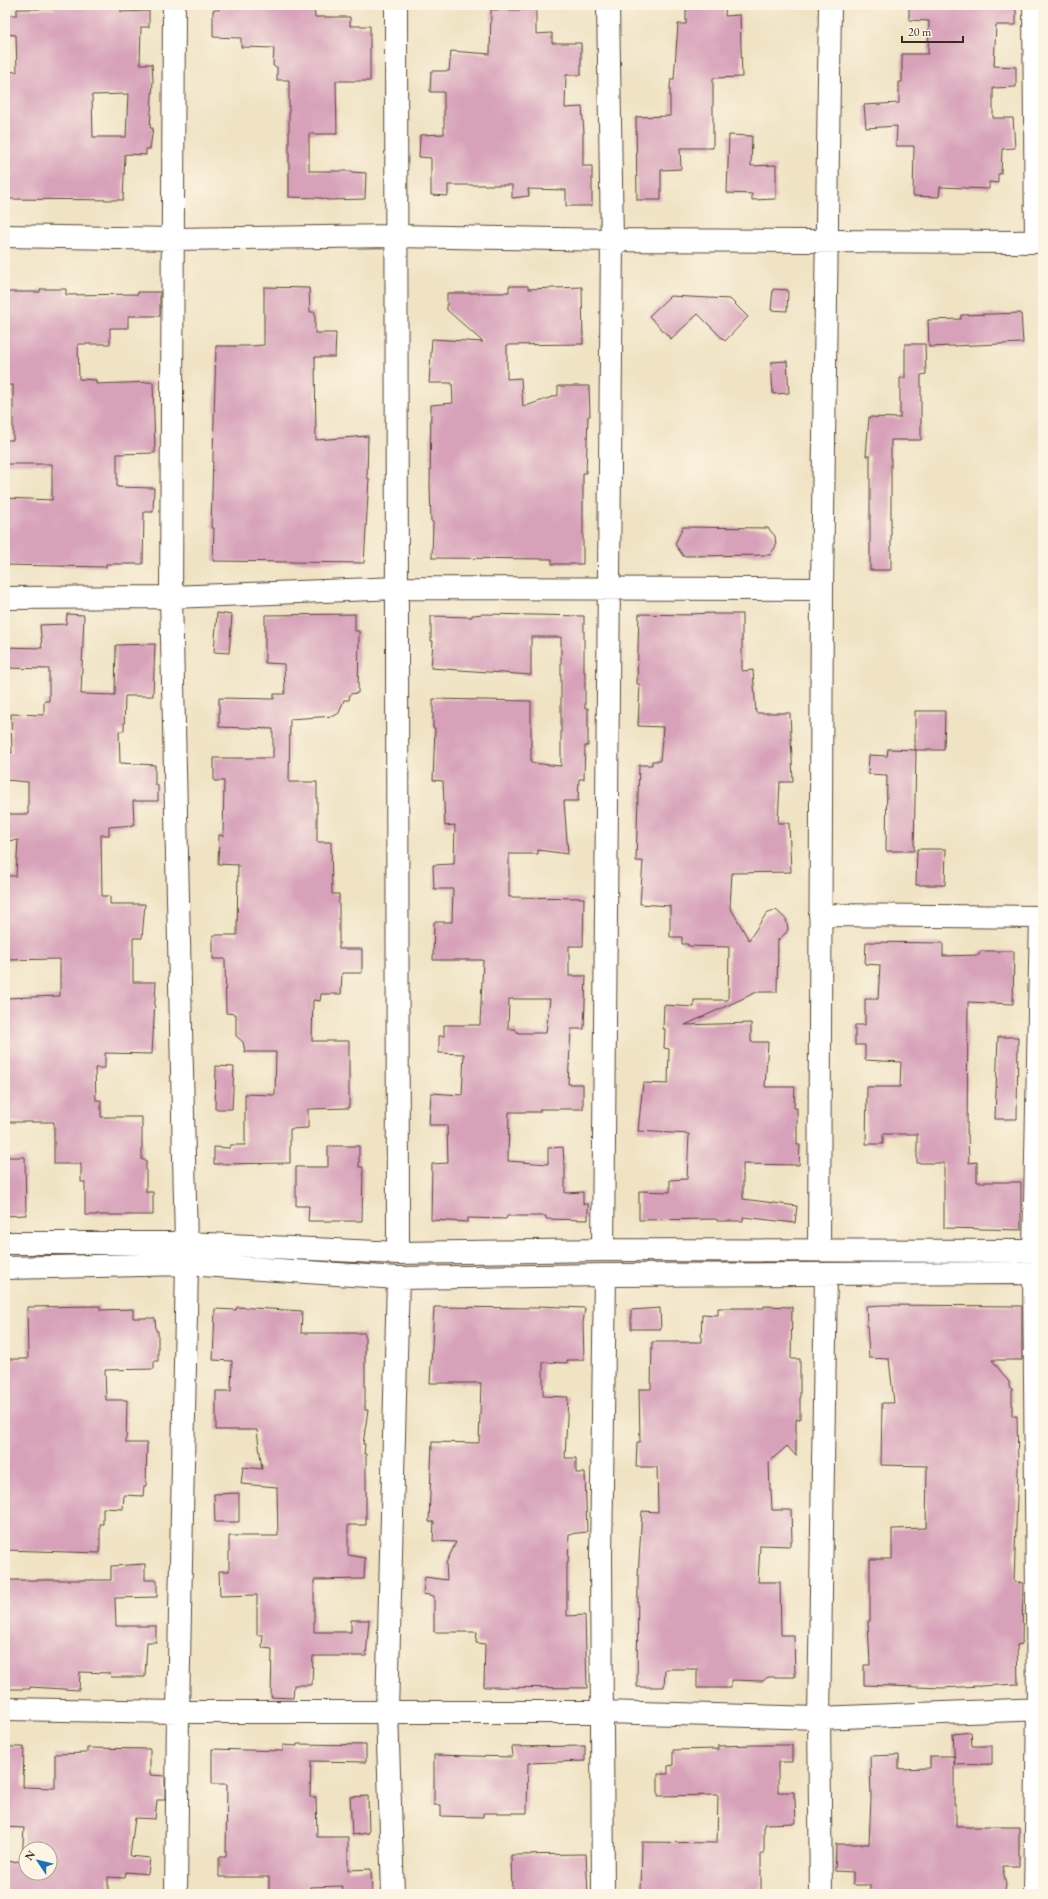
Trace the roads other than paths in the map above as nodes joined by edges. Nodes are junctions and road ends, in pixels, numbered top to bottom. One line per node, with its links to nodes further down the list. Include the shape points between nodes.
1 (174, 5): 8 (street)
2 (396, 5): 7 (street)
3 (608, 5): 9 (street)
4 (830, 5): 10 (street)
5 (1034, 5): 11 (street)
6 (5, 236): 8 (street)
7 (397, 236): 8 (street); 9 (street); 12 (street)
8 (173, 239): 15 (street)
9 (612, 240): 10 (street); 14 (street)
10 (828, 241): 11 (street); 13 (street)
11 (1039, 242)
12 (397, 588): 14 (street); 15 (street); 24 (street)
13 (822, 589): 14 (street); 17 (street)
14 (609, 590): 21 (street)
15 (171, 597): 16 (street); 20 (street)
16 (5, 598)
17 (820, 915): 18 (street); 22 (street)
18 (1042, 917): 23 (street)
19 (5, 1243): 20 (street)
20 (186, 1243): 24 (street)
21 (603, 1250): 22 (street); 24 (street)
22 (819, 1250): 23 (street)
23 (1038, 1251)
24 (398, 1252)
25 (187, 1264): 26 (street); 30 (street); 33 (street)
26 (5, 1268)
27 (1038, 1273): 28 (street); 31 (street)
28 (826, 1274): 29 (street); 36 (street)
29 (605, 1275): 30 (street); 35 (street, via 601,1549)
30 (398, 1278): 34 (street)
31 (1040, 1708): 36 (street); 41 (street)
32 (5, 1709): 33 (street)
33 (178, 1712): 34 (street); 37 (street)
34 (388, 1712): 35 (street); 38 (street)
35 (602, 1712): 36 (street); 39 (street)
36 (819, 1718): 40 (street)
37 (176, 1894)
38 (393, 1894)
39 (603, 1894)
40 (821, 1894)
41 (1035, 1894)

